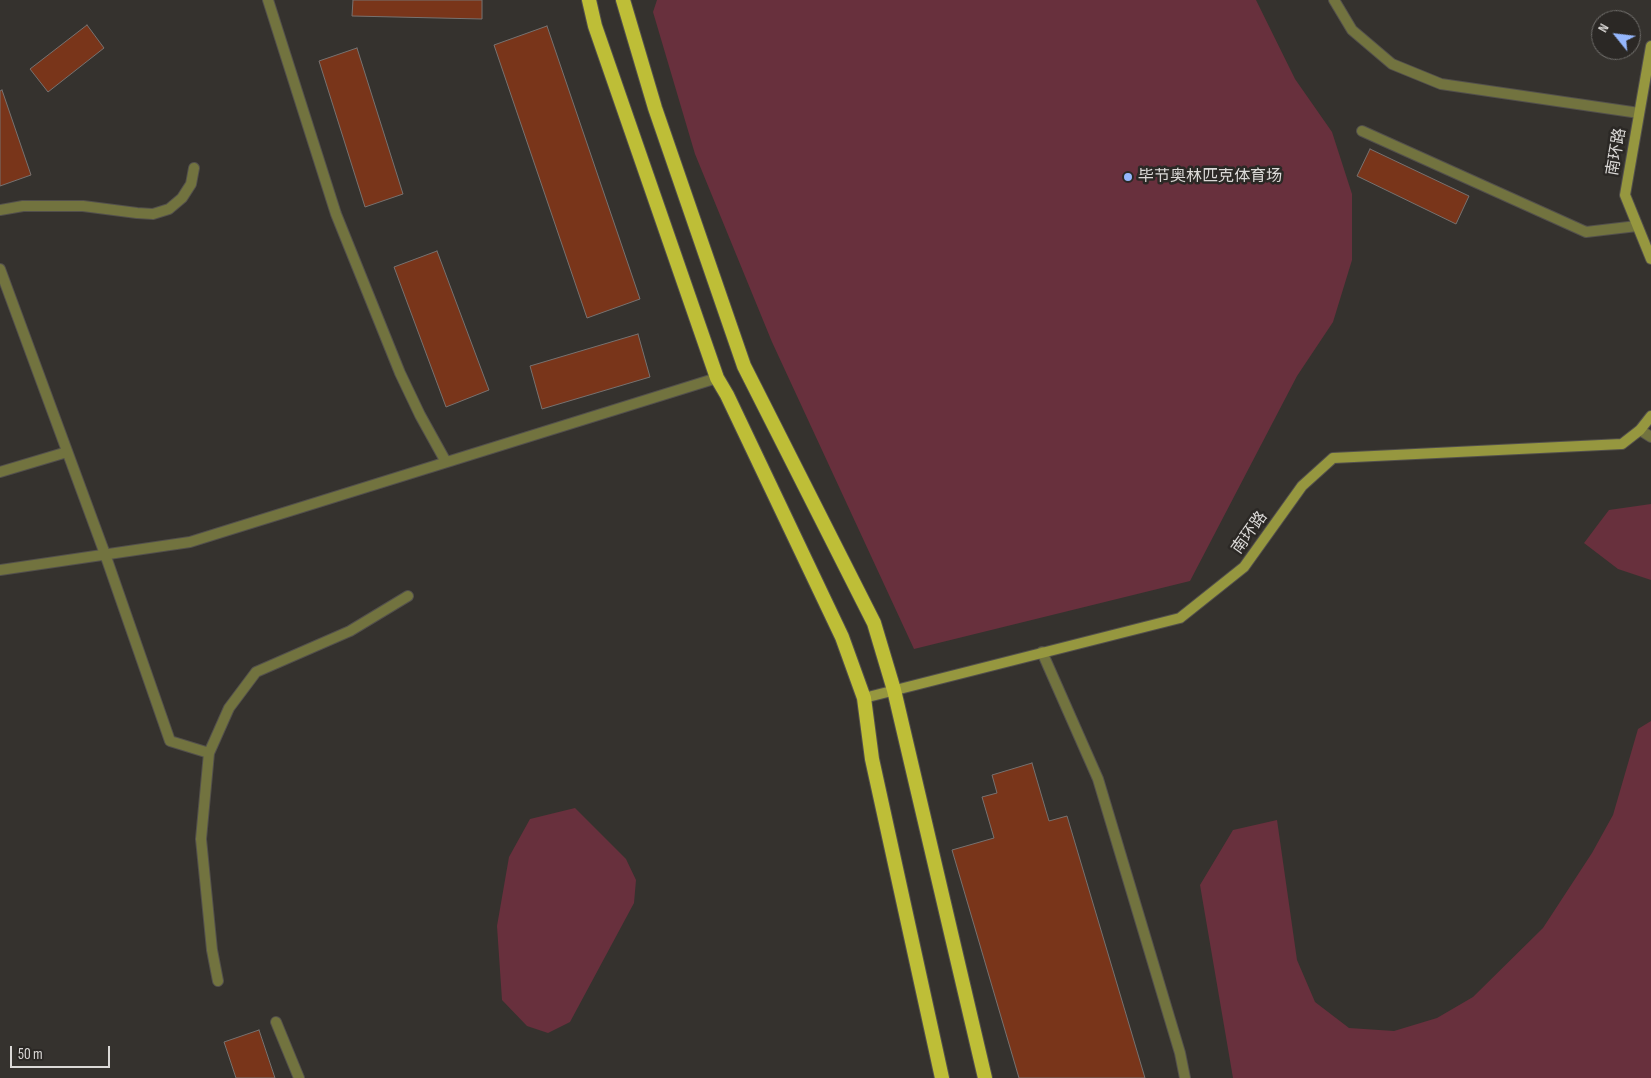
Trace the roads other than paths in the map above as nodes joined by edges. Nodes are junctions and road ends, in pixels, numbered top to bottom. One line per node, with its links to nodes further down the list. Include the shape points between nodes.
1 (268, 0): 18 (street, via 336,214 400,373)
2 (589, 0): 13 (highway, via 594,26)
3 (624, 0): 24 (highway, via 655,108 744,366 874,623)
4 (1334, 0): 6 (street, via 1352,30 1392,64 1441,84)
5 (1651, 46): 6 (main road, 南环路)
6 (1639, 113): 10 (main road, 南环路, via 1625,195)
7 (1362, 131): 10 (street, via 1586,232)
8 (194, 168): 9 (street, via 191,184 182,198 169,209 153,214 82,206 23,206)
9 (0, 210)
10 (1637, 226): 11 (main road, 南环路)
11 (1651, 259)
12 (0, 269): 17 (street)
13 (717, 378): 18 (street); 25 (highway, via 842,637)
14 (1651, 416): 15 (main road, 南环路)
15 (1640, 430): 16 (street); 23 (main road, 南环路, via 1622,444 1333,458 1302,486 1244,567 1180,618)
16 (1651, 437)
17 (67, 452): 19 (street); 20 (street)
18 (446, 462): 20 (street, via 190,542)
19 (0, 472)
20 (105, 554): 21 (street); 26 (street, via 170,741)
21 (0, 570)
22 (408, 596): 26 (street, via 350,631 256,672 229,708)
23 (1042, 652): 24 (main road, 南环路); 32 (street, via 1098,779)
24 (894, 690): 25 (main road, 南环路); 31 (highway)
25 (864, 698): 30 (highway, via 872,758)
26 (209, 753): 27 (street, via 201,839)
27 (218, 981)
28 (276, 1022): 29 (street)
29 (299, 1078)
30 (942, 1078)
31 (985, 1078)
32 (1185, 1078)

